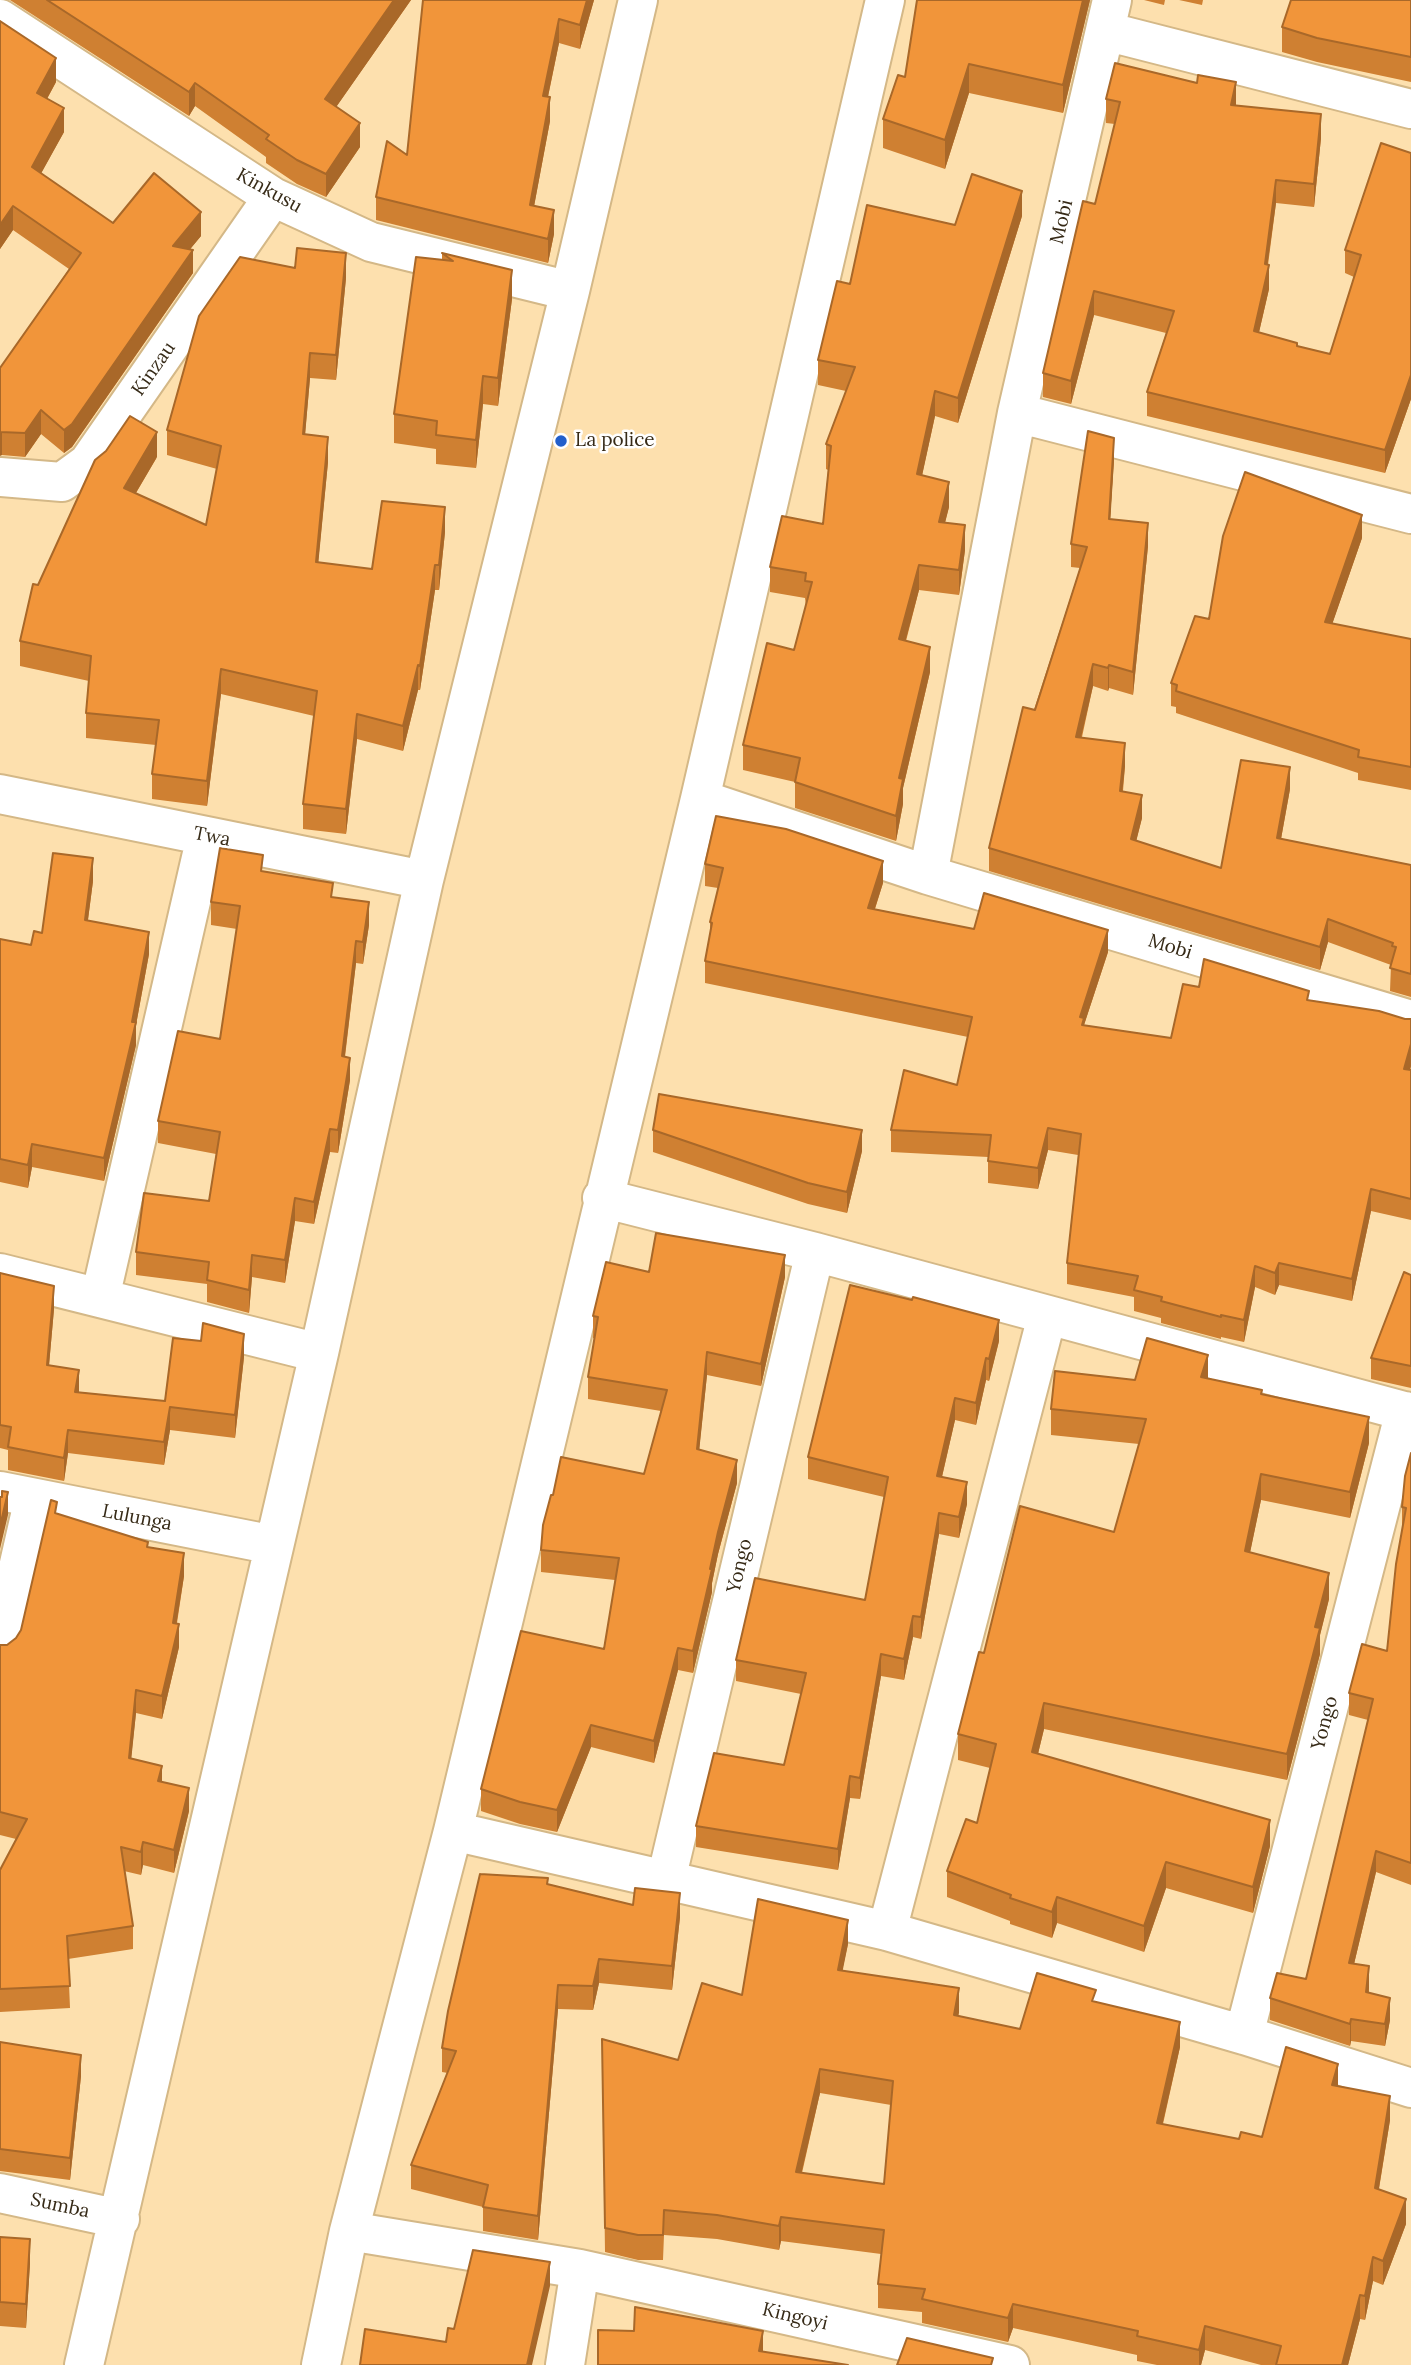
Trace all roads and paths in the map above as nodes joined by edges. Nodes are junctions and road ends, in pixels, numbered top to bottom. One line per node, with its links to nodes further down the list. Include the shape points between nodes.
1 (638, 0): 7 (street)
2 (884, 0): 12 (street)
3 (1109, 15): 5 (street, Mobi); 8 (street, Mobi)
4 (0, 19): 6 (street, Kinkusu)
5 (1411, 109)
6 (273, 197): 7 (street, Kinkusu, via 372,242); 9 (street, Kinzau, via 88,463 62,482)
7 (570, 291): 15 (street)
8 (1017, 413): 10 (street); 14 (street, Mobi)
9 (0, 477)
10 (1411, 514)
11 (0, 794): 13 (street, Twa)
12 (699, 799): 14 (street, Mobi); 17 (street)
13 (206, 836): 15 (street, Twa); 20 (street)
14 (928, 875): 16 (street, Mobi)
15 (424, 880): 22 (street)
16 (1411, 1020)
17 (603, 1198): 18 (street, Yongo); 27 (street)
18 (815, 1252): 21 (street, Yongo); 28 (street, Yongo)
19 (0, 1273): 20 (street)
20 (100, 1298): 22 (street)
21 (1047, 1316): 23 (street, Yongo); 29 (street)
22 (319, 1353): 25 (street)
23 (1408, 1412): 30 (street, Yongo)
24 (17, 1495): 25 (street, Lulunga); 26 (street)
25 (274, 1545): 33 (street)
26 (0, 1647)
27 (453, 1831): 28 (street); 34 (street)
28 (666, 1880): 29 (street)
29 (887, 1931): 30 (street)
30 (1244, 2035): 31 (street)
31 (1411, 2088)
32 (0, 2193): 33 (street, Sumba)
33 (120, 2219): 36 (street)
34 (349, 2231): 35 (street, Kingoyi); 37 (street)
35 (580, 2269): 38 (street); 39 (street, Kingoyi)
36 (84, 2365)
37 (321, 2365)
38 (565, 2365)
39 (1010, 2365)

